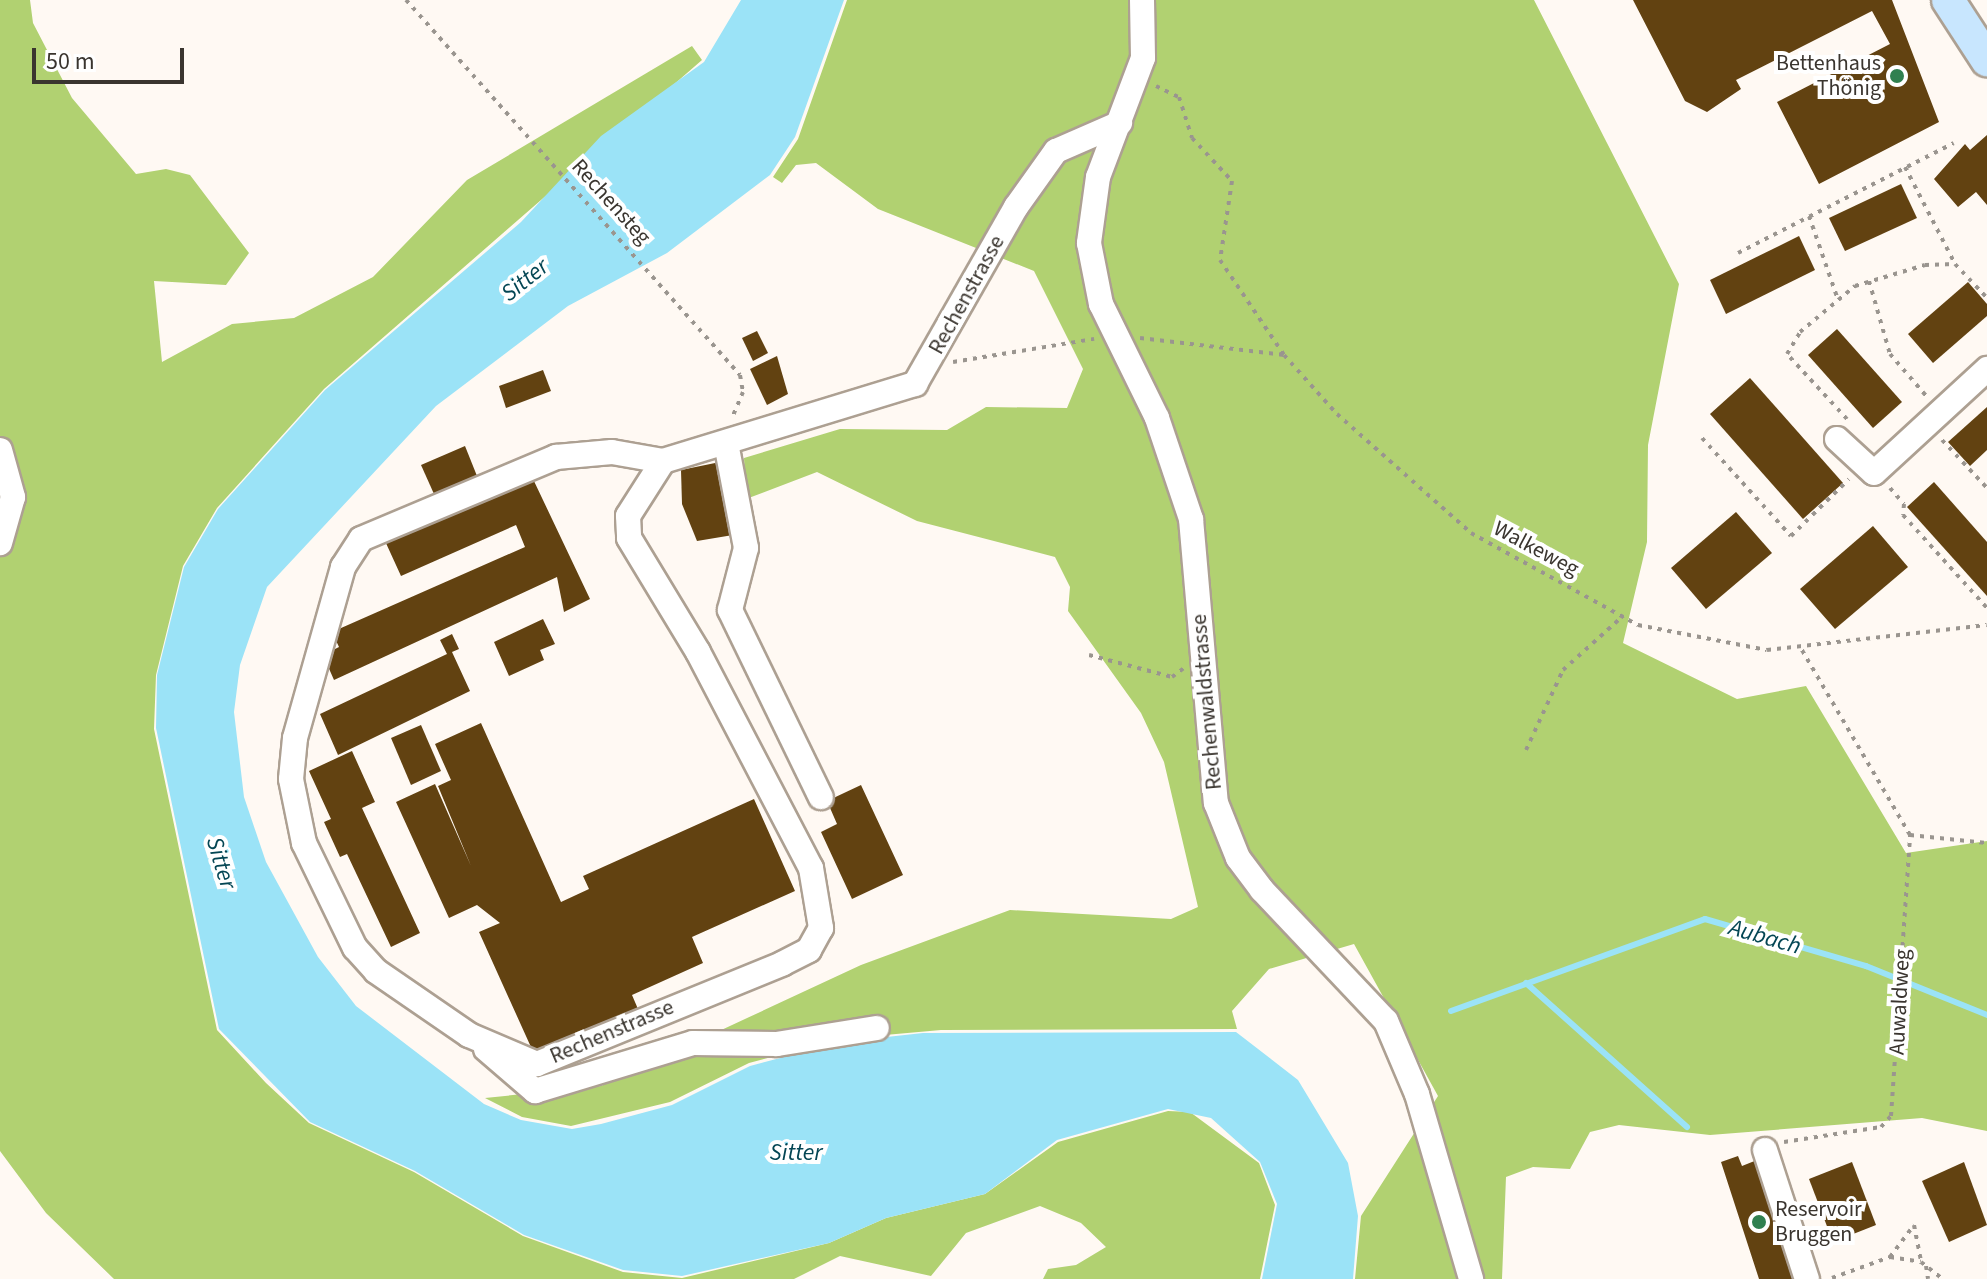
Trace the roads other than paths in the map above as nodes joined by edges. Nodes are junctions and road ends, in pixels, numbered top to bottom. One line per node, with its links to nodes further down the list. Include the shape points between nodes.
1 (1142, 0): 4 (street, via 1143,58)
2 (1948, 0): 3 (main road)
3 (1987, 60)
4 (1120, 123): 7 (street, Rechenstrasse, via 1056,151 1016,207 927,367 896,394); 15 (street, Rechenwaldstrasse, via 1091,205 1092,275 1179,475 1191,519 1211,776 1225,831 1262,890 1386,1021 1417,1094)
5 (1987, 369): 6 (street, via 1874,473)
6 (1847, 435)
7 (726, 443): 9 (street, Rechenstrasse); 11 (street, via 746,548 730,610)
8 (0, 450): 10 (street, via 12,474 13,497)
9 (663, 461): 13 (street, Rechenstrasse, via 612,452 556,457 420,509 361,539 325,620 303,692 291,779 304,843 355,948 404,993); 13 (street, Rechenstrasse, via 628,516 629,538 698,652 811,868 821,928 809,950 782,964 537,1064)
10 (0, 543)
11 (821, 797)
12 (877, 1028): 13 (street, via 777,1044 693,1043 535,1091)
13 (469, 1035)
14 (1765, 1150): 16 (street)
15 (1471, 1279)
16 (1807, 1279)

